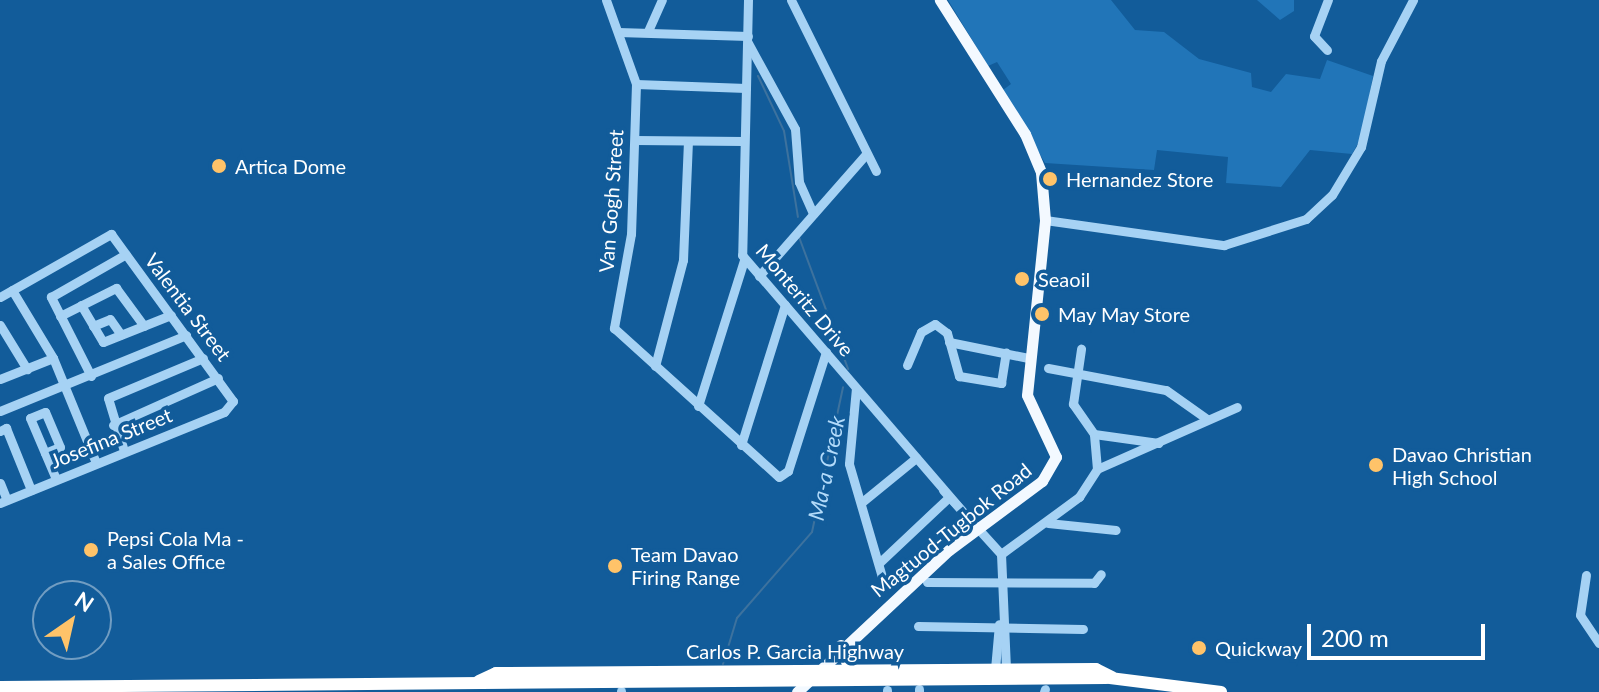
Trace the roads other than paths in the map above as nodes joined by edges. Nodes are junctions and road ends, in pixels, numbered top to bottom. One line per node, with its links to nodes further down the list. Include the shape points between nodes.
1 (606, 0): 9 (street, Van Gogh Street)
2 (662, 0): 8 (street)
3 (748, 0): 10 (street, Monteritz Drive)
4 (791, 0): 17 (street)
5 (940, 0): 20 (main road, Magtuod-Tugbok Road, via 1033,147)
6 (1328, 0): 11 (street, via 1314,36)
7 (1413, 0): 20 (street, via 1381,61 1361,147 1332,195 1306,219 1224,245)
8 (648, 31): 9 (street); 10 (street)
9 (618, 32): 12 (street, Van Gogh Street)
10 (748, 39): 13 (street, Monteritz Drive); 19 (street, via 795,129 799,182)
11 (1327, 50)
12 (636, 84): 13 (street); 14 (street, Van Gogh Street)
13 (746, 88): 16 (street, Monteritz Drive)
14 (635, 140): 15 (street); 43 (street, Van Gogh Street, via 629,255 613,323)
15 (688, 141): 16 (street); 43 (street, via 683,260)
16 (743, 141): 22 (street, Monteritz Drive)
17 (866, 154): 18 (street); 19 (street)
18 (876, 171)
19 (813, 214): 23 (street)
20 (1045, 220): 39 (main road, Magtuod-Tugbok Road)
21 (126, 254): 24 (street, Valentia Street, via 111,234); 28 (street, Valentia Street); 29 (street, via 51,297)
22 (744, 260): 23 (street, Monteritz Drive); 53 (street)
23 (759, 276): 27 (street, Monteritz Drive)
24 (12, 290): 25 (street); 40 (street)
25 (0, 297)
26 (81, 305): 29 (street); 31 (street); 32 (street, via 116,288)
27 (785, 305): 37 (street, Monteritz Drive); 61 (street)
28 (171, 315): 32 (street); 34 (street, Valentia Street)
29 (60, 316): 47 (street)
30 (0, 325): 45 (street)
31 (93, 326): 33 (street, via 110,319); 33 (street, via 103,342)
32 (144, 326): 33 (street)
33 (121, 335)
34 (186, 335): 41 (street, Valentia Street); 47 (street)
35 (949, 342): 38 (street); 38 (street, via 956,374 974,379 1002,382); 42 (street, via 942,326 930,325)
36 (1081, 349): 46 (street)
37 (826, 352): 51 (street, Monteritz Drive); 61 (street, Van Gogh Street, via 782,477)
38 (1007, 352): 39 (street)
39 (1029, 355): 74 (main road, Magtuod-Tugbok Road, via 1028,405 1055,461 1035,487)
40 (53, 358): 45 (street); 50 (street)
41 (203, 358): 48 (street, Valentia Street); 57 (street, via 108,398)
42 (907, 365)
43 (655, 366): 53 (street, Van Gogh Street)
44 (1048, 368): 46 (street)
45 (27, 369): 49 (street)
46 (1075, 373): 56 (street, via 1166,390); 59 (street, via 1073,404)
47 (91, 376): 50 (street)
48 (218, 378): 52 (street, Valentia Street); 57 (street)
49 (0, 379)
50 (65, 387): 55 (street); 65 (street)
51 (856, 388): 64 (street, Monteritz Drive); 72 (street, via 848,455)
52 (233, 403): 62 (street, Josefina Street)
53 (698, 406): 61 (street, Van Gogh Street)
54 (1237, 407): 56 (street)
55 (0, 411)
56 (1207, 419): 60 (street)
57 (113, 425): 62 (street)
58 (3, 430): 69 (street)
59 (1094, 434): 60 (street); 66 (street)
60 (1159, 443): 66 (street)
61 (741, 445)
62 (124, 451): 65 (street, Josefina Street)
63 (45, 453): 63 (street, via 30,418 45,412 60,447); 67 (street)
64 (916, 458): 70 (street, Monteritz Drive); 72 (street)
65 (96, 463): 67 (street, Josefina Street)
66 (1097, 469): 73 (street)
67 (56, 479): 69 (street, Josefina Street)
68 (0, 483): 71 (street)
69 (31, 490): 71 (street, Josefina Street)
70 (947, 494): 74 (street, Monteritz Drive); 77 (street)
71 (4, 502)
72 (862, 502): 77 (street)
73 (1048, 523): 75 (street); 76 (street)
74 (977, 529): 76 (street, Monteritz Drive); 87 (main road, Magtuod-Tugbok Road)
75 (1116, 530)
76 (1001, 554): 82 (street)
77 (879, 563): 80 (street)
78 (1101, 574): 82 (street, via 1094,583)
79 (1586, 575): 86 (street, via 1580,615)
80 (883, 580)
81 (927, 582): 82 (street)
82 (1001, 582): 85 (street)
83 (918, 626): 85 (street)
84 (1083, 629): 85 (street)
85 (1001, 631): 88 (street)
86 (1599, 643)
87 (841, 646): 89 (highway); 97 (main road, Magtuod-Tugbok Road)
88 (1001, 669): 92 (highway, Carlos P. Garcia Highway); 99 (highway, Carlos P. Garcia Highway, via 1096,669)
89 (850, 670): 90 (highway, Carlos P. Garcia Highway); 97 (highway, Carlos P. Garcia Highway); 106 (highway); 107 (highway)
90 (887, 670): 91 (highway, Carlos P. Garcia Highway); 113 (highway)
91 (919, 670): 92 (highway, Carlos P. Garcia Highway); 114 (highway)
92 (966, 670): 103 (highway)
93 (677, 671): 94 (highway, Carlos P. Garcia Highway); 98 (highway, Carlos P. Garcia Highway); 110 (highway)
94 (712, 671): 95 (highway, Carlos P. Garcia Highway); 111 (highway)
95 (743, 671): 96 (highway, Carlos P. Garcia Highway); 104 (highway)
96 (772, 671): 97 (highway, Carlos P. Garcia Highway); 105 (highway)
97 (817, 671): 112 (main road, Magtuod-Tugbok Road)
98 (641, 672): 100 (highway, Carlos P. Garcia Highway, via 496,673); 109 (highway)
99 (1111, 678): 102 (highway, Carlos P. Garcia Highway); 108 (highway, Carlos P. Garcia Highway, via 1096,688); 117 (highway, Carlos P. Garcia Highway)
100 (480, 682): 101 (highway, Carlos P. Garcia Highway); 102 (highway, Carlos P. Garcia Highway); 115 (highway, Carlos P. Garcia Highway)
101 (0, 687)
102 (624, 687): 109 (highway, Carlos P. Garcia Highway); 116 (highway, Carlos P. Garcia Highway)
103 (966, 689): 108 (highway, Carlos P. Garcia Highway); 114 (highway, Carlos P. Garcia Highway)
104 (743, 690): 105 (highway, Carlos P. Garcia Highway); 111 (highway, Carlos P. Garcia Highway)
105 (773, 690): 112 (highway, Carlos P. Garcia Highway)
106 (840, 690): 107 (highway, Carlos P. Garcia Highway); 112 (highway, Carlos P. Garcia Highway)
107 (861, 690): 113 (highway, Carlos P. Garcia Highway)
108 (1044, 690)
109 (641, 691): 110 (highway, Carlos P. Garcia Highway)
110 (677, 691): 111 (highway, Carlos P. Garcia Highway)
111 (712, 691)
112 (798, 691)
113 (887, 691): 114 (highway, Carlos P. Garcia Highway)
114 (919, 691)
115 (496, 692)
116 (503, 692)
117 (1221, 692)

